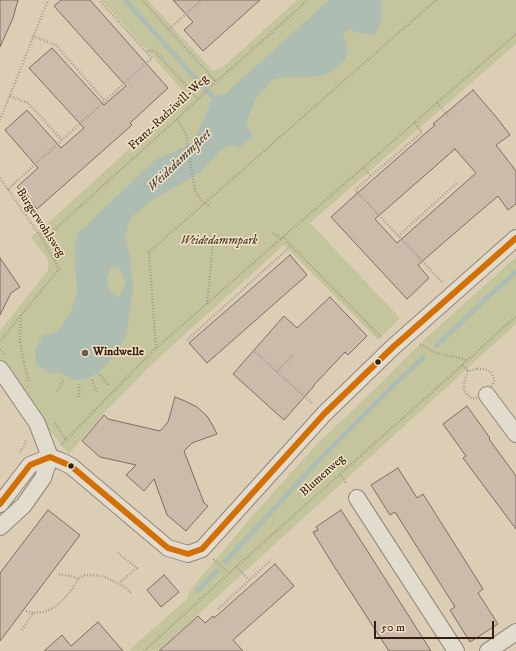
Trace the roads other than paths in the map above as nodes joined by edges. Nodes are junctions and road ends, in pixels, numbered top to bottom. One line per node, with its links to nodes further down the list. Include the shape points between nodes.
1 (516, 238): 5 (street, via 392,348 324,414 202,549 188,554 168,548 72,466)
2 (0, 369): 5 (street, via 37,423)
3 (487, 395): 4 (street)
4 (516, 434)
5 (50, 457): 7 (street, via 30,466); 8 (street, via 42,478 24,505)
6 (356, 498): 10 (street)
7 (0, 504)
8 (0, 527)
9 (516, 632): 11 (street)
10 (456, 651)
11 (488, 651)

